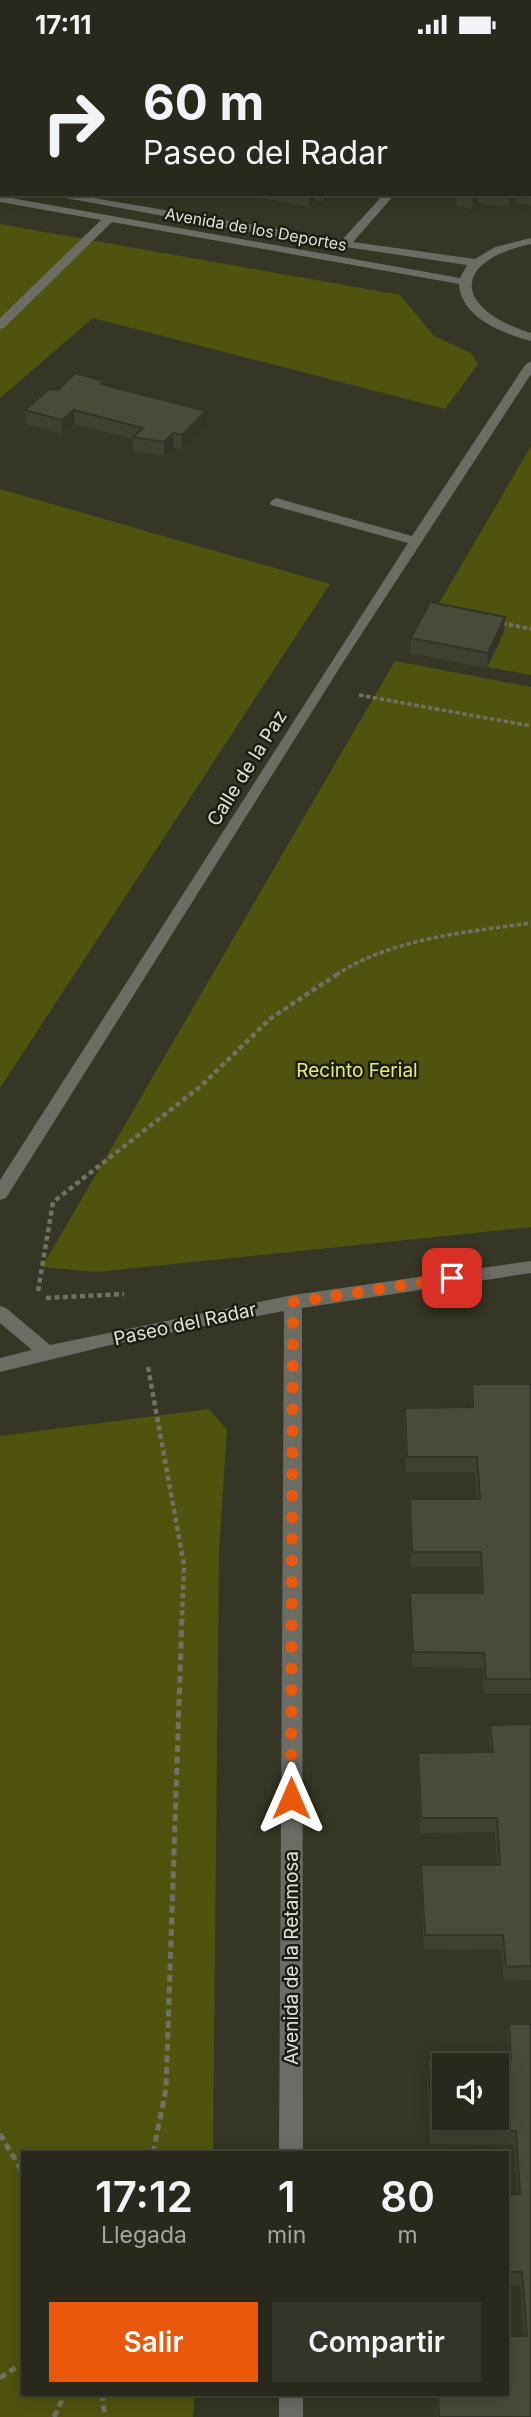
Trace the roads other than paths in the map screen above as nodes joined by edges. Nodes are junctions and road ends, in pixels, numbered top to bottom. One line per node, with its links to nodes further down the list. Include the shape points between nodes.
1 (61, 196): 6 (street, Avenida de los Deportes)
2 (388, 196): 6 (street)
3 (0, 199): 4 (street, Avenida de los Deportes)
4 (109, 219): 8 (street, Avenida de los Deportes); 9 (street)
5 (531, 241): 7 (street, via 498,250)
6 (345, 243): 7 (street, Avenida de los Deportes)
7 (476, 263): 8 (street)
8 (465, 282): 10 (street, via 465,293 478,313)
9 (0, 325)
10 (531, 337)
11 (531, 365): 13 (street, Calle de la Paz)
12 (276, 502): 13 (street)
13 (416, 541): 14 (street, Calle de la Paz)
14 (0, 1194)
15 (531, 1267): 16 (street, Paseo del Radar)
16 (293, 1302): 18 (street, Paseo del Radar); 20 (street, Avenida de la Retamosa)
17 (0, 1313): 18 (street)
18 (47, 1353): 19 (street, Paseo del Radar)
19 (0, 1365)
20 (291, 2151)
21 (291, 2396): 22 (street)
22 (291, 2417)

